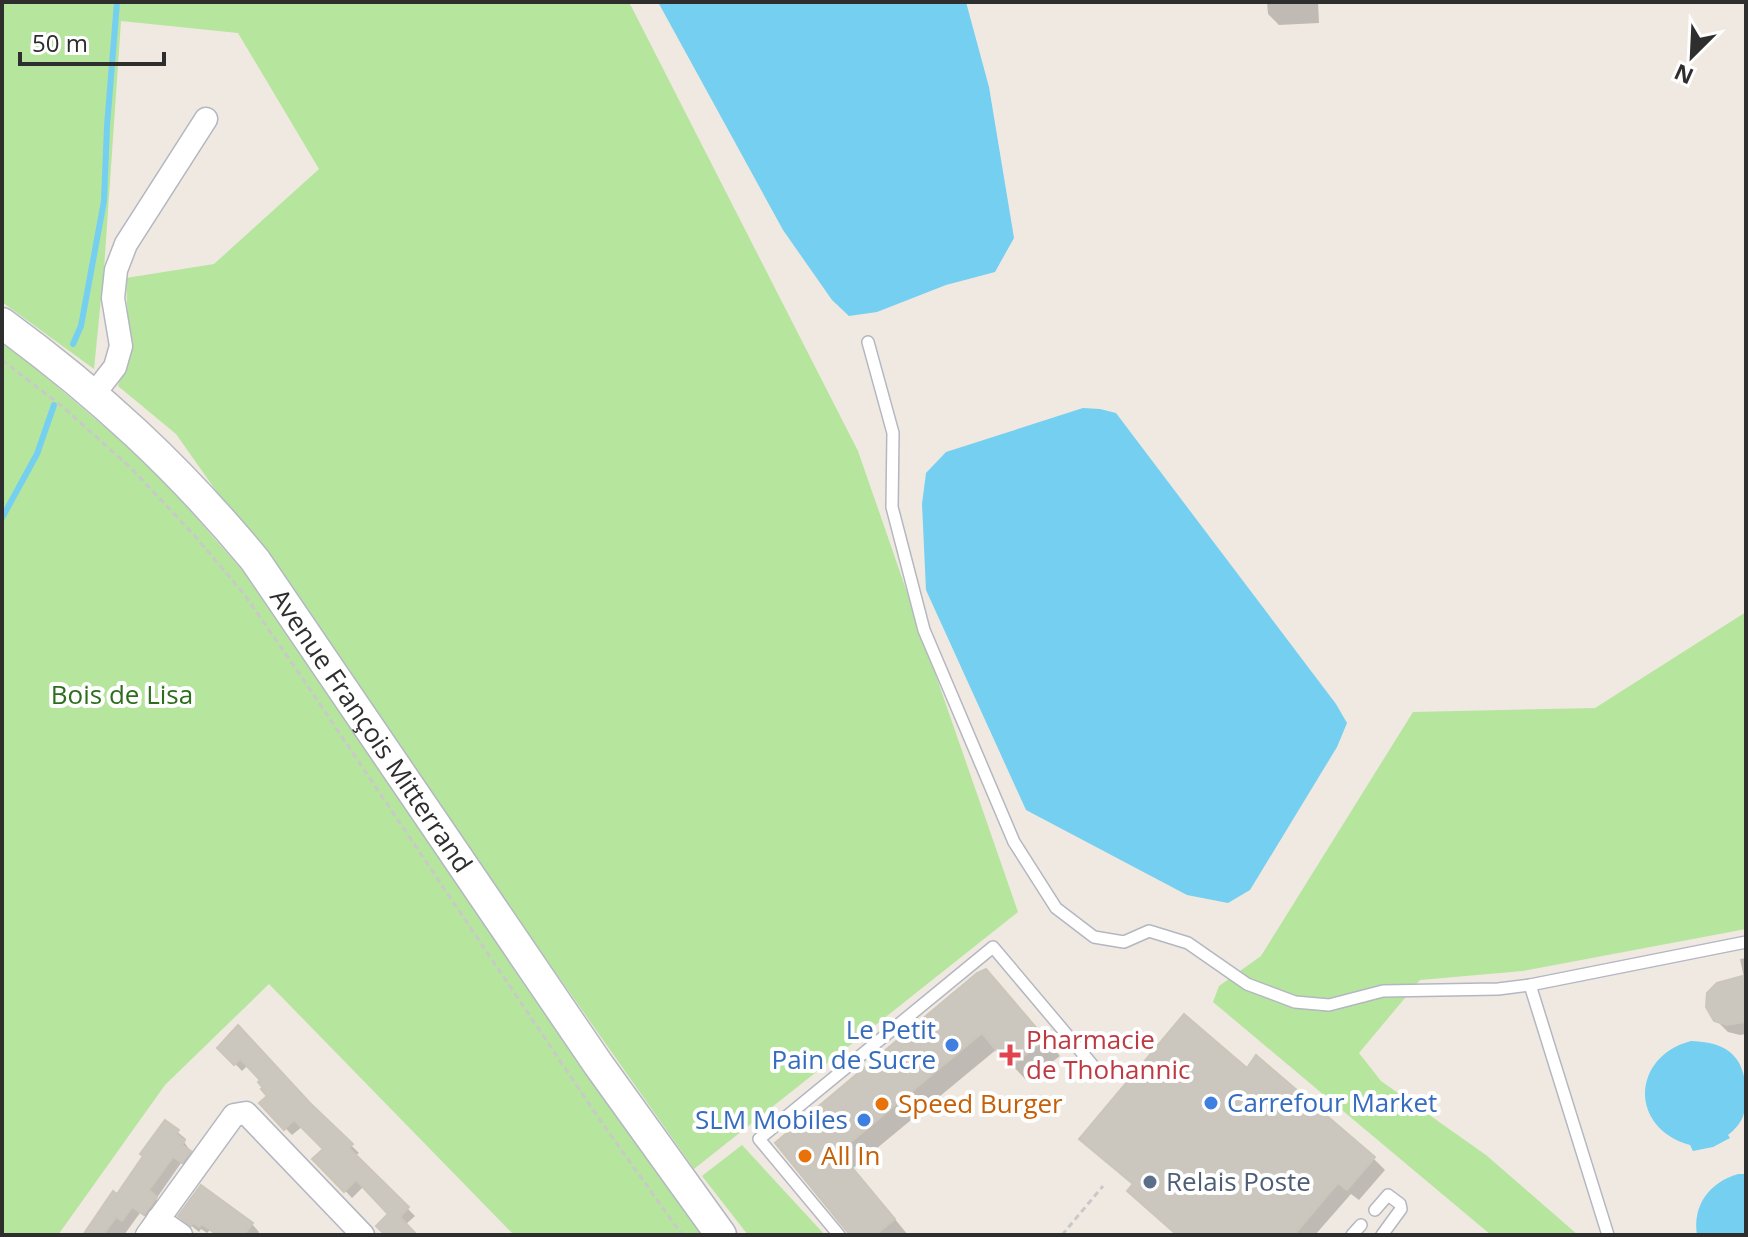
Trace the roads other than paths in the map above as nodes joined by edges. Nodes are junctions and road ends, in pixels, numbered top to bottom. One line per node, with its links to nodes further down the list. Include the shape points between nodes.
1 (206, 119): 4 (street, via 126,244 113,298 121,346 115,367)
2 (2, 323): 4 (main road, Avenue François Mitterrand)
3 (868, 342): 6 (lane, via 893,433 892,507 924,630 1014,842 1056,908 1094,937 1124,942 1149,931 1188,943 1247,984 1295,1002 1329,1005 1383,991)
4 (94, 394): 12 (main road, Avenue François Mitterrand, via 167,461 255,560)
5 (1746, 942): 6 (lane)
6 (1530, 985): 15 (lane)
7 (1095, 1068): 13 (lane, via 993,947 759,1139)
8 (1375, 1210): 14 (lane, via 1388,1195 1400,1204 1399,1215)
9 (153, 1227): 10 (street); 11 (street, via 234,1115 246,1113)
10 (181, 1235)
11 (363, 1235)
12 (721, 1235)
13 (839, 1235)
14 (1382, 1235)
15 (1608, 1235)

